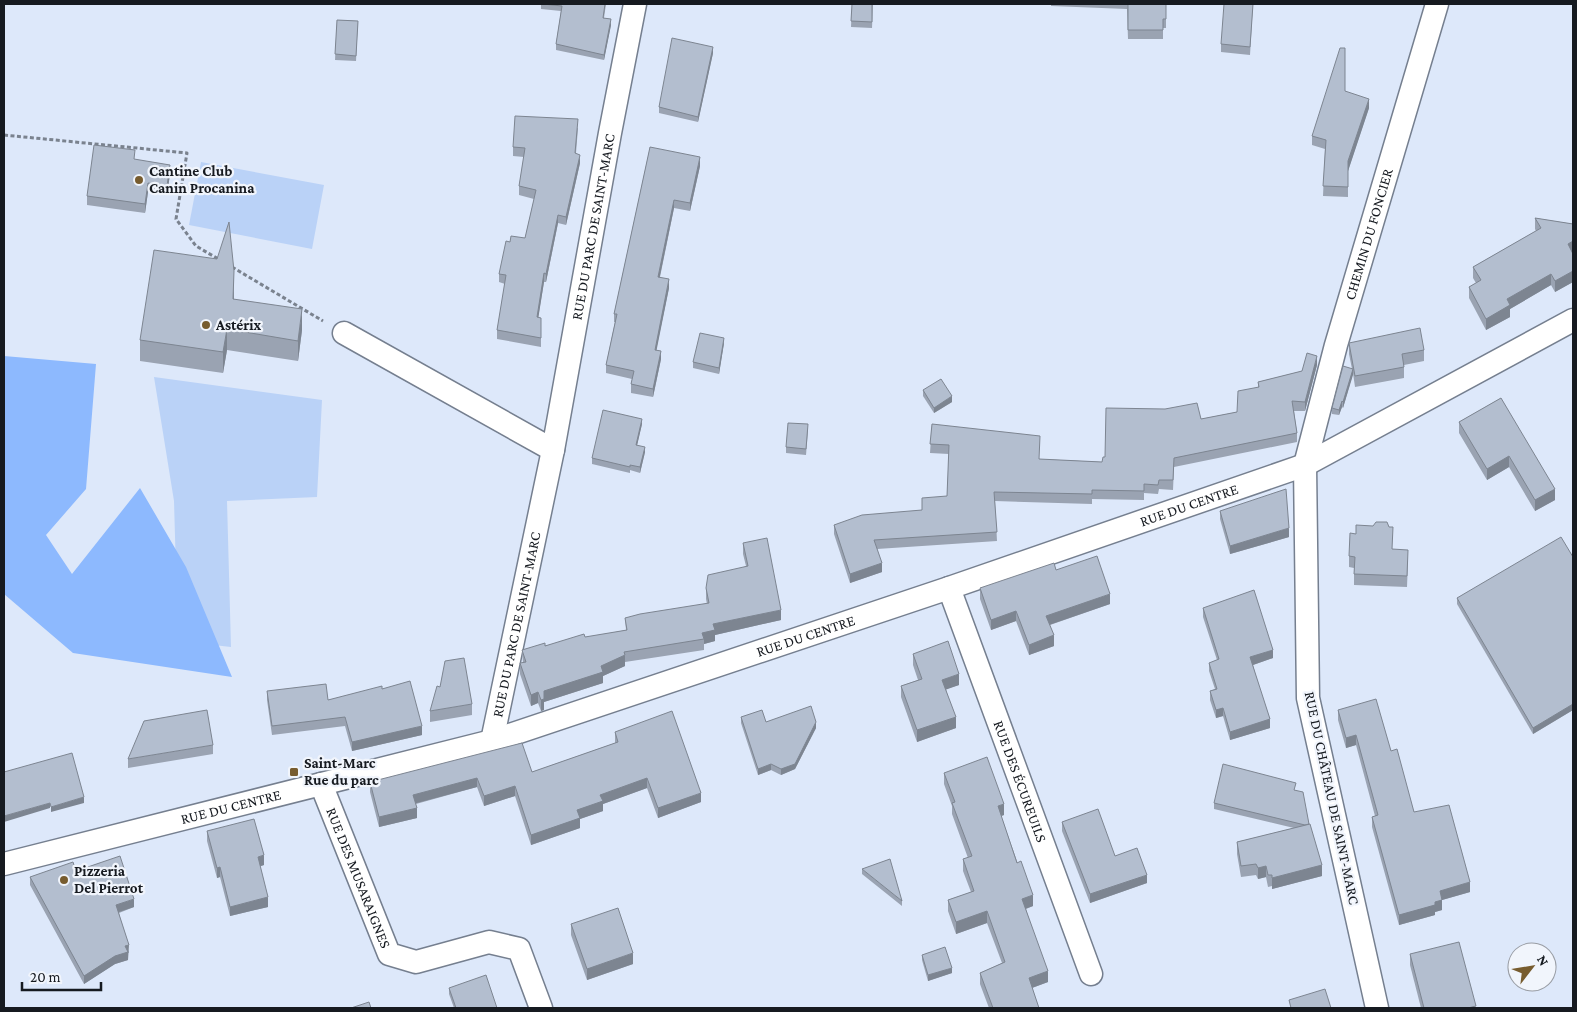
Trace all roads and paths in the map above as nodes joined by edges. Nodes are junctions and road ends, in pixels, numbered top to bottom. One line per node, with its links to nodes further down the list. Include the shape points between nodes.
1 (635, 4): 8 (street, RUE DU PARC DE SAINT-MARC)
2 (1437, 4): 9 (street, CHEMIN DU FONCIER, via 1336,345)
3 (4, 135): 4 (path, via 187,153 176,218 196,246)
4 (221, 261)
5 (229, 266): 7 (path)
6 (1573, 320): 9 (street, RUE DU CENTRE)
7 (344, 333): 8 (street)
8 (553, 450): 11 (street, RUE DU PARC DE SAINT-MARC)
9 (1305, 465): 10 (street, RUE DU CENTRE); 16 (street, RUE DU CHÂTEAU DE SAINT-MARC, via 1308,698)
10 (949, 588): 11 (street, RUE DU CENTRE); 14 (street, RUE DES ÉCUREUILS)
11 (492, 741): 12 (street, RUE DU CENTRE)
12 (321, 784): 13 (street, RUE DU CENTRE); 15 (street, RUE DES MUSARAIGNES, via 389,954 416,962 489,942 519,949)
13 (4, 864)
14 (1091, 974)
15 (541, 1008)
16 (1377, 1008)

